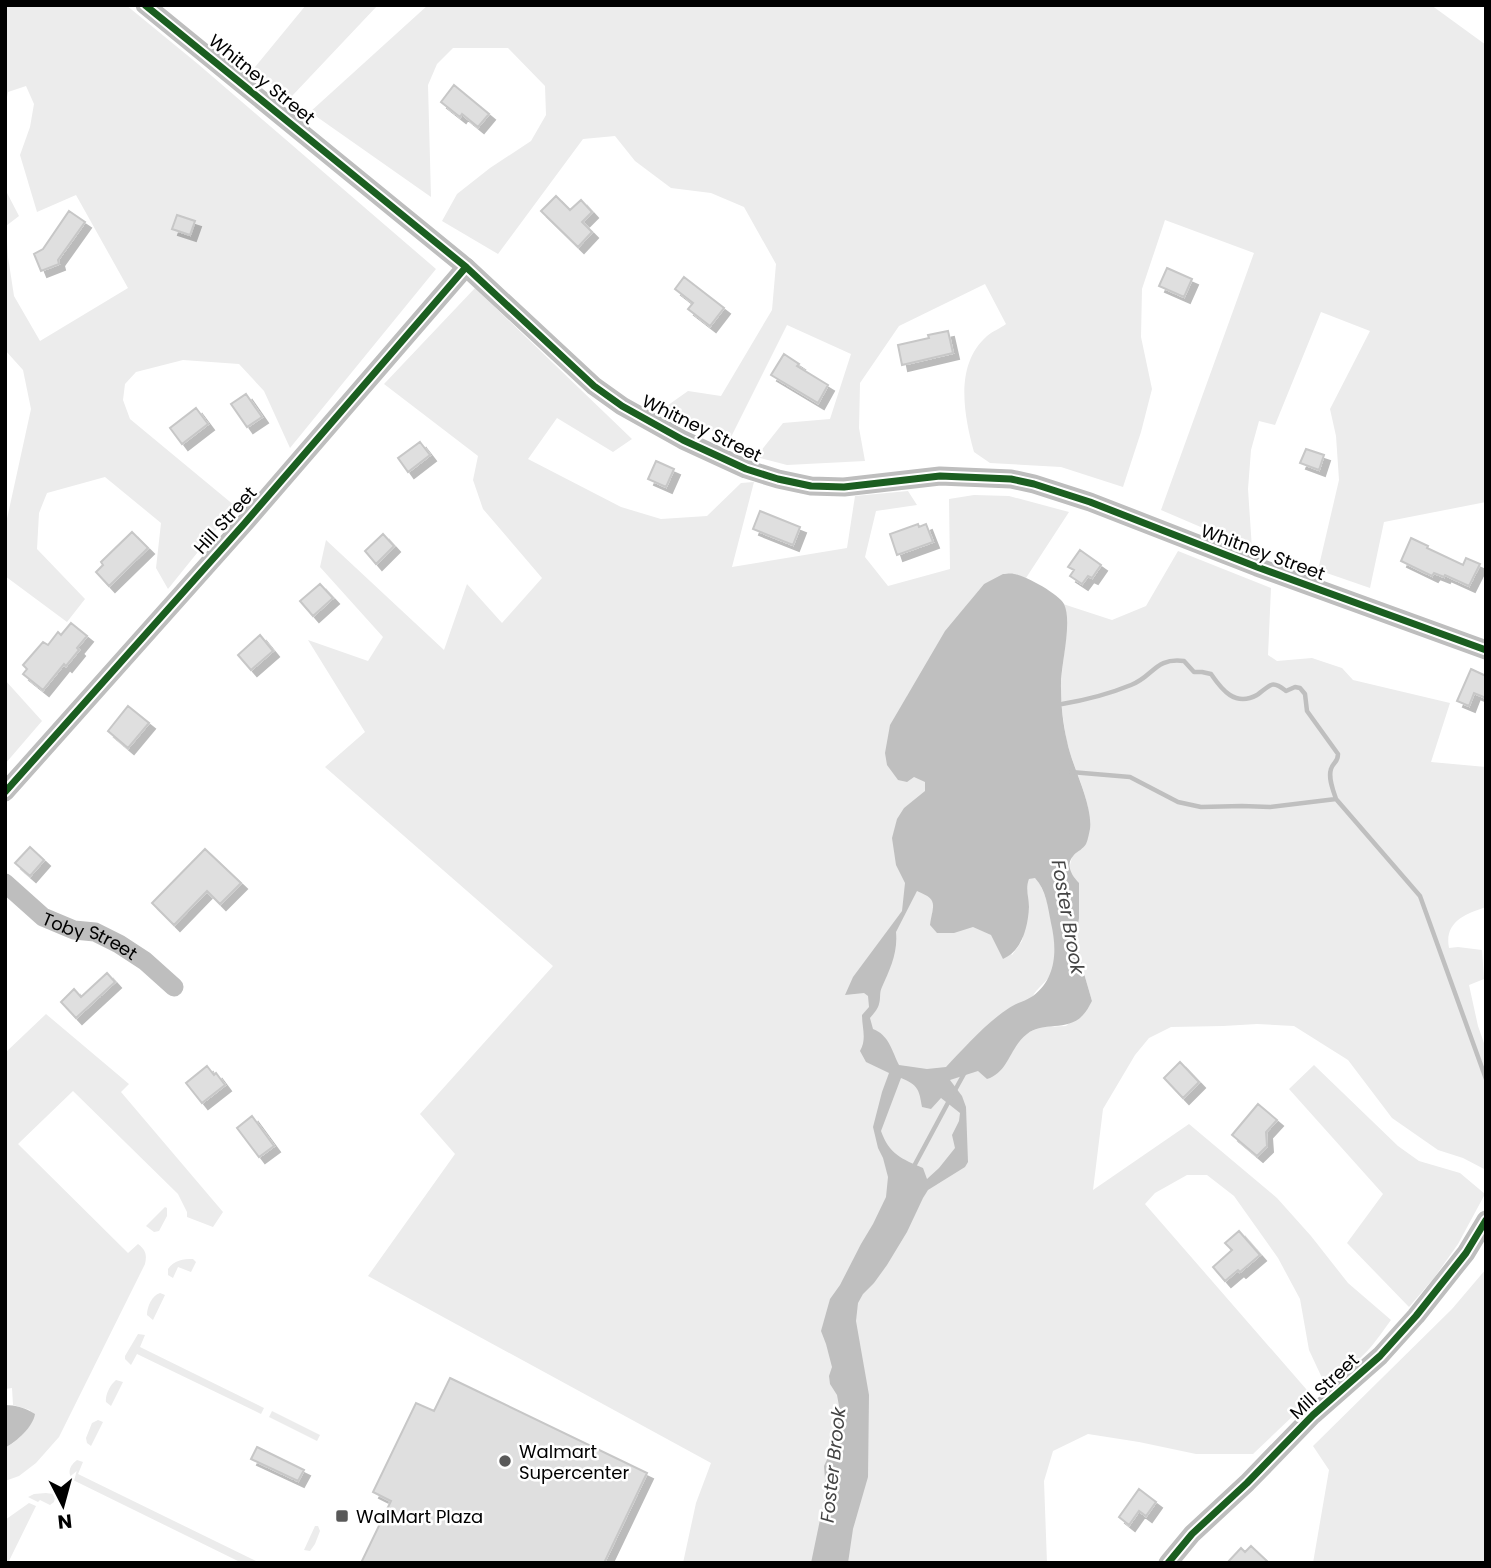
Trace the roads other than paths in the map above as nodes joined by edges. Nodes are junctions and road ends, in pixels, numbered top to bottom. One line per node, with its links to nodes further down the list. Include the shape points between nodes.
1 (145, 5): 2 (street, Whitney Street)
2 (466, 267): 3 (street, Whitney Street, via 594,386 673,435 746,469 811,486 844,487 940,476 1034,484); 4 (street, Hill Street)
3 (1486, 650)
4 (5, 792)
5 (5, 883): 6 (street, Toby Street, via 43,917 119,944)
6 (174, 987)
7 (1486, 1220): 8 (street, Mill Street, via 1466,1253 1380,1356 1313,1415)
8 (1168, 1563)

